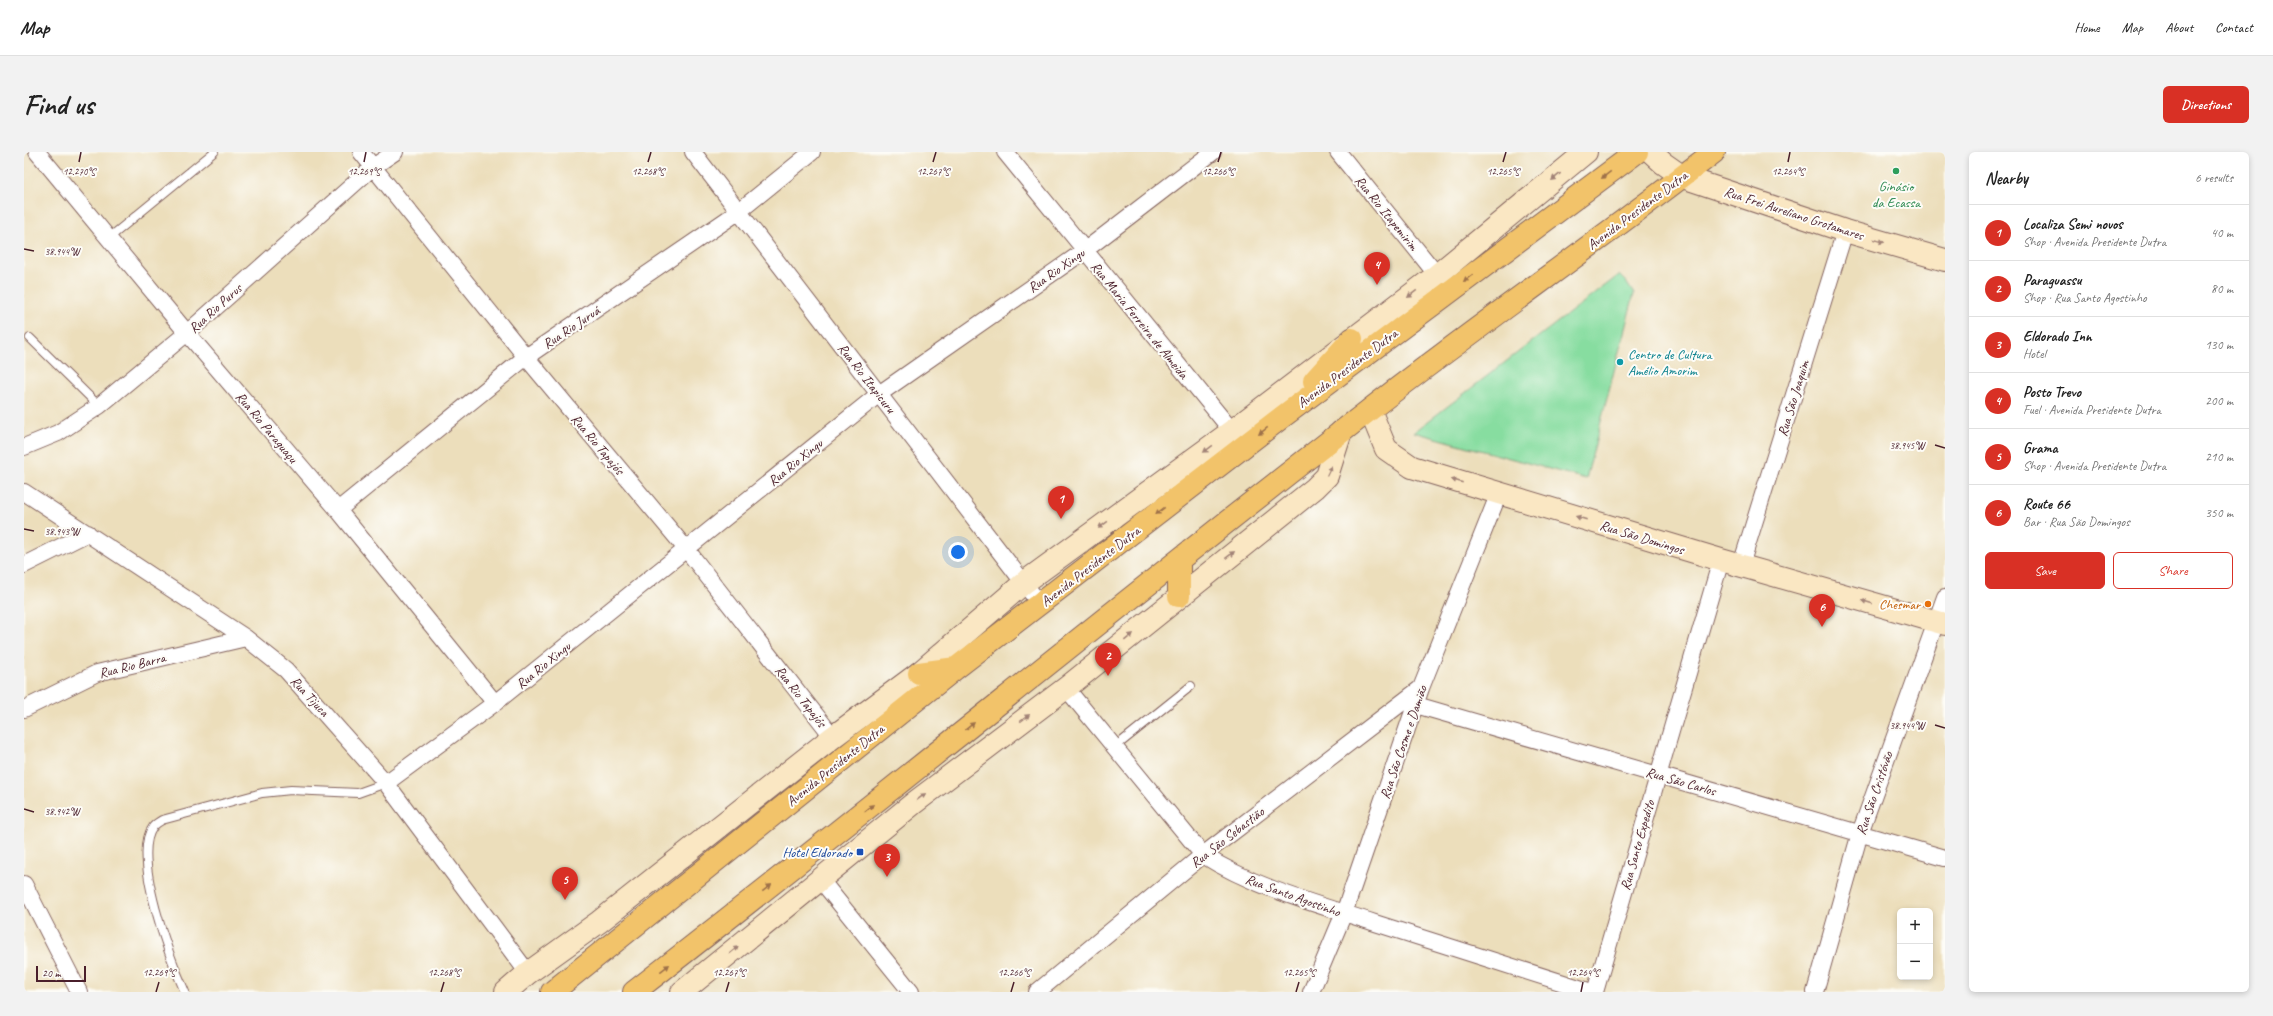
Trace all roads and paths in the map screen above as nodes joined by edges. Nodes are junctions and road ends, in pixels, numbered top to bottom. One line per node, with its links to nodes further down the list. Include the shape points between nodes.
1 (37, 152): 18 (street, Rua Rio Paraguaçu)
2 (214, 152): 18 (lane)
3 (361, 152): 14 (street, Rua Rio Tapajós)
4 (395, 152): 14 (street, Rua Rio Purus)
5 (693, 152): 16 (street, Rua Rio Itapicuru)
6 (812, 152): 16 (street, Rua Rio Juruá)
7 (1005, 152): 20 (street, Rua Maria Ferreira de Almeida)
8 (1213, 152): 20 (street, Rua Rio Xingu)
9 (1338, 152): 23 (street, Rua Rio Itapemirim)
10 (1586, 152): 19 (street, Avenida Presidente Dutra, one-way to 19)
11 (1637, 152): 21 (highway, Avenida Presidente Dutra, one-way to 21)
12 (1652, 152): 15 (street, Rua Frei Aureliano Grotamares)
13 (1714, 152): 15 (highway, Avenida Presidente Dutra)
14 (373, 167): 24 (street, Rua Rio Purus); 27 (street, Rua Rio Tapajós)
15 (1682, 177): 17 (street, Rua Frei Aureliano Grotamares); 30 (highway, Avenida Presidente Dutra)
16 (738, 212): 27 (street, Rua Rio Juruá); 28 (street, Rua Rio Itapicuru)
17 (1845, 231): 22 (street, Rua Frei Aureliano Grotamares, one-way to 22); 41 (street, Rua São Joaquim)
18 (109, 238): 24 (street, Rua Rio Paraguaçu)
19 (1482, 238): 21 (street); 23 (street, Avenida Presidente Dutra)
20 (1084, 251): 28 (street, Rua Rio Xingu); 32 (street, Rua Maria Ferreira de Almeida)
21 (1496, 258): 31 (highway, Avenida Presidente Dutra, one-way to 31)
22 (1945, 260)
23 (1437, 275): 26 (street, Avenida Presidente Dutra, one-way to 26)
24 (187, 333): 29 (street, Rua Rio Purus); 37 (street, Rua Rio Paraguaçu)
25 (30, 338): 29 (lane)
26 (1352, 339): 31 (highway); 32 (street, Avenida Presidente Dutra)
27 (526, 358): 37 (street, Rua Rio Juruá); 39 (street, Rua Rio Tapajós)
28 (879, 394): 39 (street, Rua Rio Xingu); 43 (street, Rua Rio Itapicuru)
29 (99, 406): 34 (street, Rua Rio Purus, via 58,433)
30 (1370, 410): 33 (highway, Avenida Presidente Dutra); 36 (street, Rua São Domingos, one-way to 30, via 1428,473 1398,458 1383,444)
31 (1282, 417): 46 (highway, Avenida Presidente Dutra, one-way to 46)
32 (1232, 431): 43 (street, Avenida Presidente Dutra, one-way to 43)
33 (1341, 432): 40 (highway, Avenida Presidente Dutra); 44 (street, one-way to 33, via 1327,476)
34 (24, 448)
35 (24, 492): 38 (street, Rua Tijuca)
36 (1499, 493): 41 (street, Rua São Domingos, one-way to 36); 53 (street, Rua São Cosme e Damião)
37 (338, 510): 54 (street, Rua Rio Paraguaçu)
38 (88, 533): 42 (street); 48 (street, Rua Tijuca)
39 (687, 550): 54 (street, Rua Rio Xingu); 57 (street, Rua Rio Tapajós)
40 (1178, 561): 44 (highway); 73 (highway, Avenida Presidente Dutra, one-way to 40, via 804,860)
41 (1731, 563): 47 (street, Rua São Domingos, one-way to 41); 59 (street, Rua Santo Expedito)
42 (24, 565)
43 (1025, 582): 46 (street, Rua Rio Itapicuru); 50 (street, Avenida Presidente Dutra)
44 (1179, 596): 52 (street, one-way to 44)
45 (1945, 597): 47 (street, Rua São Cristóvão)
46 (1040, 604): 49 (highway, Avenida Presidente Dutra)
47 (1940, 623): 61 (street, Rua São Cristóvão)
48 (246, 638): 56 (street, Rua Rio Barra, via 97,673); 60 (street, Rua Tijuca, via 291,675)
49 (956, 668): 50 (highway); 67 (highway, Avenida Presidente Dutra)
50 (919, 673): 57 (street, Avenida Presidente Dutra)
51 (1191, 686): 58 (lane)
52 (1066, 688): 58 (street, Rua Santo Agostinho); 64 (street, one-way to 52, via 914,803)
53 (1421, 688): 55 (street, Rua São Cosme e Damião); 62 (street, Rua São Sebastião)
54 (495, 703): 60 (street, Rua Rio Xingu)
55 (1416, 705): 59 (street, Rua São Carlos); 66 (street, Rua São Cosme e Damião)
56 (24, 710)
57 (833, 737): 67 (street, Avenida Presidente Dutra)
58 (1115, 747): 62 (street, Rua Santo Agostinho)
59 (1657, 775): 61 (street, Rua São Carlos); 79 (street, Rua Santo Expedito)
60 (386, 783): 68 (street, Rua Tijuca); 70 (lane, via 358,793 291,790 262,794 162,820 153,827 147,840 145,855 151,888 159,920)
61 (1860, 833): 63 (street, Rua São Carlos); 80 (street, Rua São Cristóvão)
62 (1203, 855): 66 (street, Rua Santo Agostinho, via 1256,883); 76 (street, Rua São Sebastião)
63 (1945, 858)
64 (820, 879): 74 (street, one-way to 64); 75 (street)
65 (24, 884): 69 (street)
66 (1344, 913): 77 (street, Rua São Cosme e Damião); 78 (street, Rua Santo Agostinho)
67 (607, 932): 68 (street, Avenida Presidente Dutra); 72 (highway, Avenida Presidente Dutra)
68 (528, 973): 71 (street, Avenida Presidente Dutra)
69 (79, 992)
70 (184, 992)
71 (506, 992)
72 (552, 992)
73 (634, 992)
74 (682, 992)
75 (912, 992)
76 (1037, 992)
77 (1311, 992)
78 (1592, 992)
79 (1595, 992)
80 (1815, 992)

